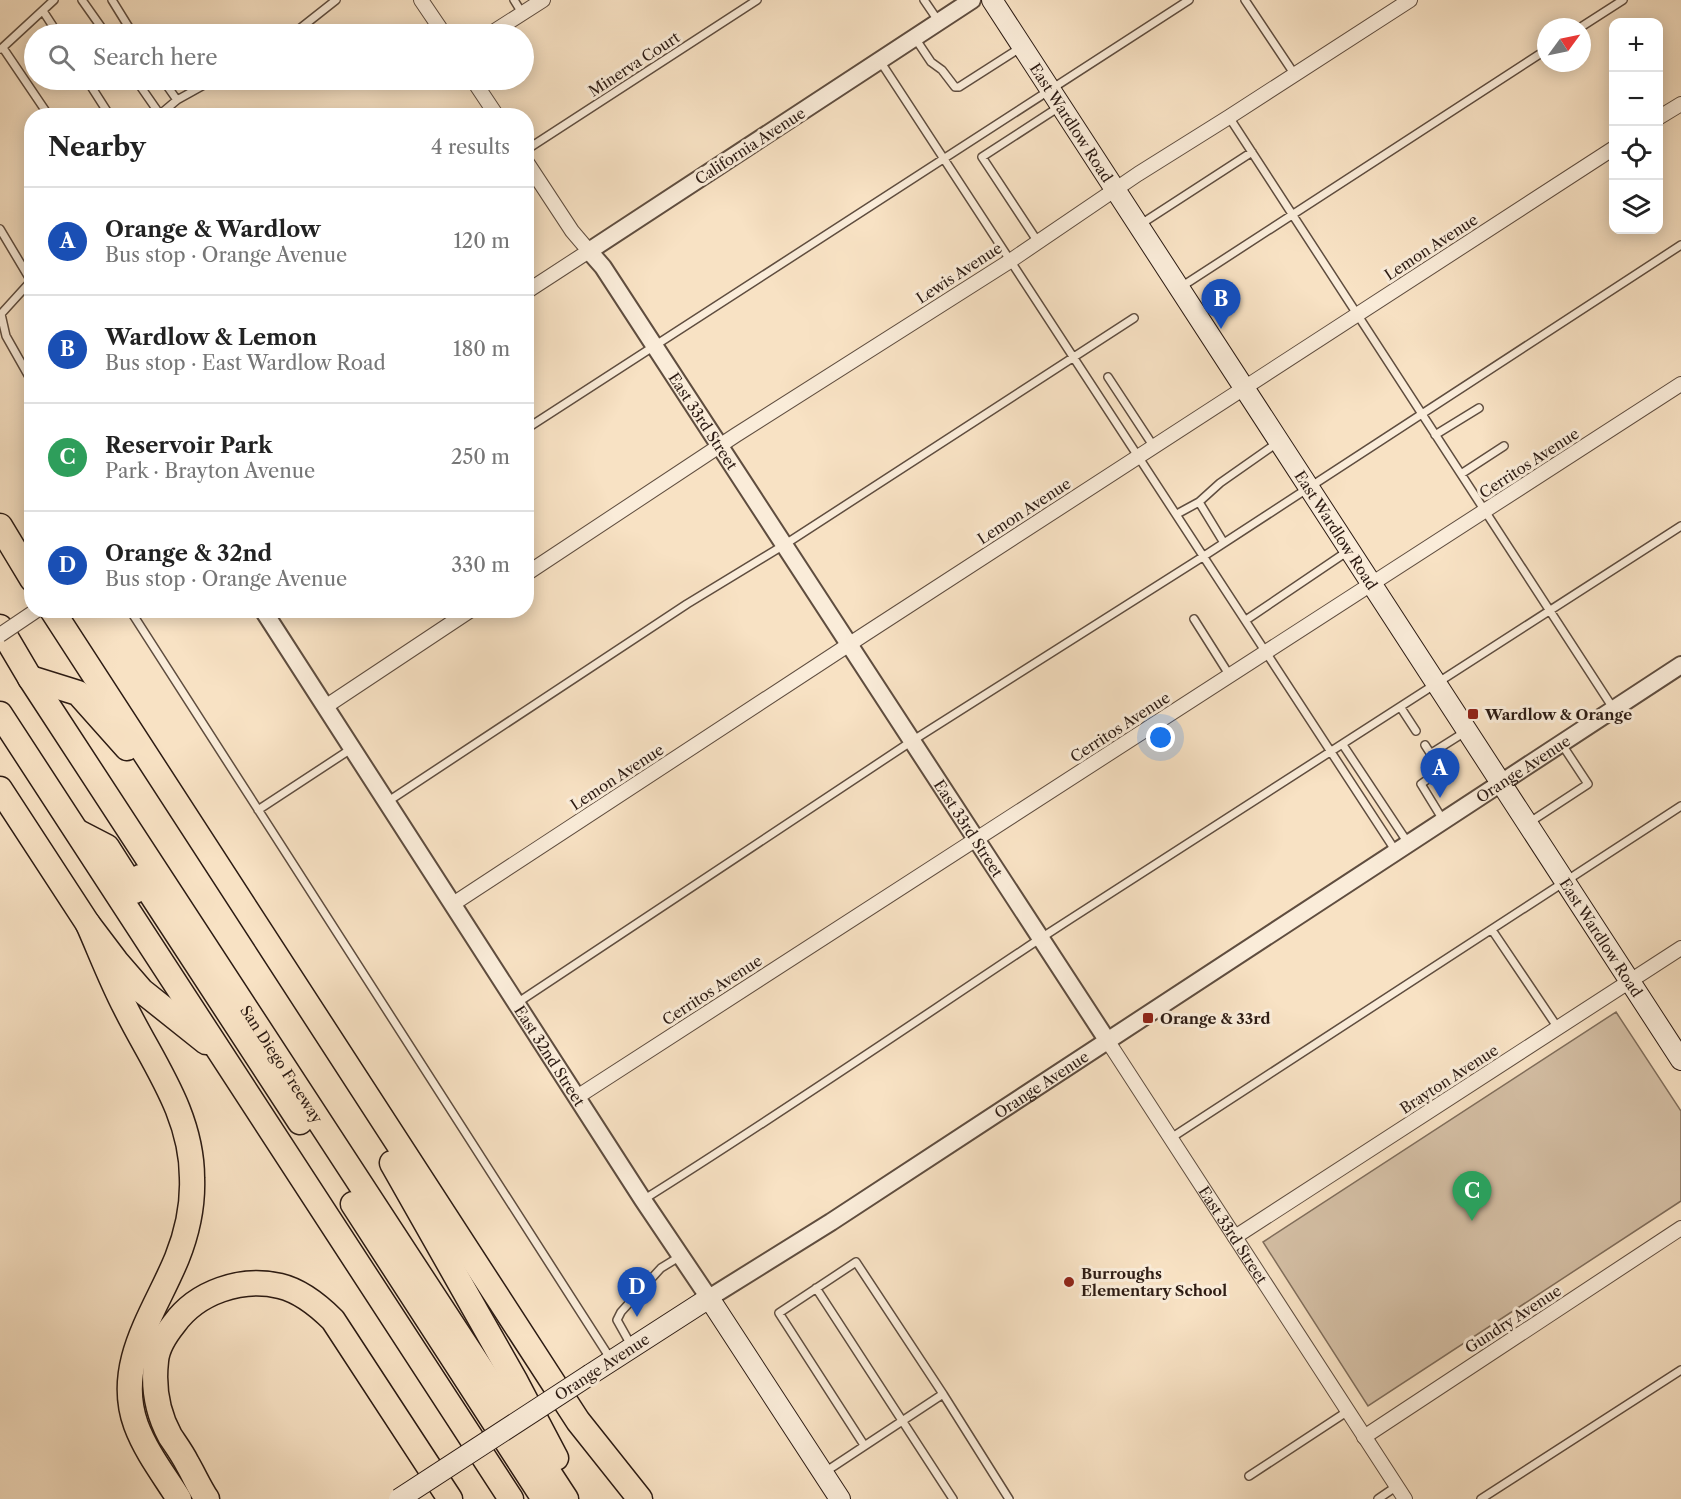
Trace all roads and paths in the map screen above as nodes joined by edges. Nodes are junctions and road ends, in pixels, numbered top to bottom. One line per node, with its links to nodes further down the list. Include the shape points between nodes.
1 (54, 0): 16 (lane)
2 (82, 0): 22 (lane)
3 (112, 0): 23 (lane)
4 (336, 0): 24 (lane)
5 (421, 0): 25 (street)
6 (513, 0): 17 (lane)
7 (543, 0): 17 (street)
8 (757, 0): 51 (lane, Minerva Court)
9 (924, 0): 19 (lane)
10 (972, 0): 19 (street, California Avenue)
11 (992, 0): 29 (main road, East Wardlow Road)
12 (1189, 0): 41 (lane)
13 (1245, 0): 33 (lane)
14 (1410, 0): 33 (street, Lewis Avenue)
15 (1623, 0): 18 (lane)
16 (43, 11): 20 (lane); 21 (lane)
17 (522, 14): 26 (street)
18 (1591, 21)
19 (939, 22): 28 (street, California Avenue)
20 (29, 24)
21 (51, 24)
22 (99, 24)
23 (127, 24)
24 (306, 24)
25 (437, 24)
26 (506, 24)
27 (24, 28): 30 (lane)
28 (915, 38): 29 (lane, via 931,62 956,87); 32 (street, California Avenue)
29 (1022, 46): 41 (main road, East Wardlow Road)
30 (1, 49): 34 (lane)
31 (1537, 56): 57 (lane)
32 (880, 61): 54 (lane); 62 (street, California Avenue)
33 (1294, 75): 50 (street, Lewis Avenue)
34 (24, 81)
35 (30, 90): 44 (lane)
36 (93, 90): 45 (lane)
37 (143, 90): 46 (lane)
38 (170, 90): 42 (lane)
39 (195, 90): 42 (lane)
40 (480, 90): 48 (street)
41 (1056, 97): 54 (lane); 56 (main road, East Wardlow Road); 60 (lane, via 982,157)
42 (177, 100): 47 (lane)
43 (1681, 104): 49 (street)
44 (43, 108)
45 (105, 108)
46 (155, 108)
47 (168, 108)
48 (492, 108)
49 (1663, 115)
50 (1229, 117): 53 (lane); 56 (street, Lewis Avenue)
51 (534, 145)
52 (1609, 151): 68 (street, Lemon Avenue)
53 (1252, 152): 57 (lane); 58 (lane)
54 (944, 159): 63 (lane); 70 (lane)
55 (534, 173): 62 (street, East 33rd Street)
56 (1115, 189): 58 (main road, East Wardlow Road); 60 (street, Lewis Avenue)
57 (1292, 215): 66 (lane); 68 (lane)
58 (1139, 225): 66 (main road, East Wardlow Road)
59 (0, 229): 64 (lane)
60 (1038, 242): 63 (street, Lewis Avenue)
61 (1681, 245): 77 (lane)
62 (588, 251): 65 (street, California Avenue); 70 (street, East 33rd Street, via 603,267)
63 (1010, 261): 71 (lane); 82 (street, Lewis Avenue)
64 (24, 269)
65 (534, 287)
66 (1180, 288): 75 (main road, East Wardlow Road)
67 (24, 289): 72 (lane, via 1,314 6,336)
68 (1356, 315): 75 (street, Lemon Avenue); 77 (lane)
69 (1134, 318): 71 (lane)
70 (654, 346): 78 (lane); 82 (street, East 33rd Street)
71 (1074, 357): 84 (lane); 93 (lane)
72 (24, 368)
73 (1108, 377): 83 (lane)
74 (1681, 384): 88 (street, Cerritos Avenue)
75 (1244, 387): 80 (main road, East Wardlow Road); 83 (street, Lemon Avenue)
76 (1479, 408): 79 (lane)
77 (1422, 414): 79 (lane); 86 (lane)
78 (534, 424)
79 (1435, 435): 85 (lane)
80 (1279, 441): 86 (main road, East Wardlow Road); 87 (lane)
81 (1504, 446): 85 (lane)
82 (719, 447): 93 (street, East 33rd Street); 97 (street, Lewis Avenue)
83 (1154, 447): 84 (street, Lemon Avenue)
84 (1139, 457): 89 (lane); 109 (street, Lemon Avenue)
85 (1461, 474): 88 (lane)
86 (1309, 487): 92 (lane); 94 (main road, East Wardlow Road)
87 (1199, 502): 89 (lane); 92 (lane)
88 (1486, 510): 98 (street, Cerritos Avenue); 99 (lane)
89 (1177, 514): 95 (lane)
90 (0, 526): 96 (highway)
91 (1681, 526): 99 (lane)
92 (1224, 543): 95 (lane)
93 (784, 545): 109 (street, East 33rd Street); 131 (lane, via 687,604)
94 (1350, 550): 98 (main road, East Wardlow Road); 106 (lane)
95 (1204, 556): 106 (lane); 122 (lane)
96 (24, 566)
97 (534, 569)
98 (1372, 584): 110 (street, Cerritos Avenue); 115 (main road, East Wardlow Road)
99 (1550, 611): 115 (lane); 118 (lane)
100 (25, 618): 108 (street, bridge)
101 (57, 618): 132 (highway)
102 (135, 618): 134 (lane)
103 (268, 618): 116 (street, East 32nd Street)
104 (459, 618): 116 (street)
105 (1194, 619): 113 (lane)
106 (1246, 620): 110 (lane)
107 (0, 627): 114 (highway, San Diego Freeway)
108 (0, 634)
109 (849, 645): 122 (street, East 33rd Street); 141 (street, Lemon Avenue)
110 (1267, 652): 113 (street, Cerritos Avenue); 127 (lane)
111 (0, 659): 182 (highway)
112 (1681, 665): 118 (street, Orange Avenue)
113 (1230, 676): 138 (street, Cerritos Avenue)
114 (30, 678): 132 (highway, via 78,693); 183 (highway, San Diego Freeway)
115 (1437, 685): 117 (lane); 121 (main road, East Wardlow Road)
116 (325, 707): 126 (street, East 32nd Street)
117 (1401, 708): 120 (lane); 124 (lane)
118 (1613, 708): 123 (street, Orange Avenue)
119 (0, 714): 137 (highway)
120 (1416, 731)
121 (1467, 731): 128 (lane); 129 (main road, East Wardlow Road)
122 (912, 741): 138 (street, East 33rd Street); 147 (lane)
123 (1561, 743): 129 (street, Orange Avenue); 136 (lane, via 1588,784)
124 (1343, 745): 127 (lane); 139 (lane)
125 (1425, 745): 128 (lane)
126 (352, 748): 131 (street, East 32nd Street); 134 (lane)
127 (1331, 753): 139 (lane); 144 (lane)
128 (1430, 754): 135 (lane, via 1441,770 1421,784)
129 (1500, 782): 135 (street, Orange Avenue); 136 (main road, East Wardlow Road)
130 (0, 789): 142 (highway)
131 (387, 802): 141 (street, East 32nd Street)
132 (179, 806): 152 (highway)
133 (1681, 806): 140 (lane)
134 (258, 810): 162 (lane)
135 (1443, 821): 139 (street, Orange Avenue)
136 (1528, 823): 140 (main road, East Wardlow Road)
137 (75, 831): 150 (highway); 181 (highway, via 107,847)
138 (977, 840): 144 (street, East 33rd Street); 153 (street, Cerritos Avenue)
139 (1402, 848): 149 (street, Orange Avenue)
140 (1565, 881): 143 (lane); 146 (main road, East Wardlow Road)
141 (453, 904): 147 (street, East 32nd Street)
142 (88, 924): 150 (highway, via 141,991); 174 (highway, via 125,1006 180,1110 190,1156 191,1203 186,1227 177,1257 135,1350 130,1384 131,1404 143,1442)
143 (1492, 930): 148 (lane); 154 (lane)
144 (1040, 939): 149 (street, East 33rd Street); 155 (lane)
145 (1681, 948): 146 (street, Brayton Avenue)
146 (1630, 981): 148 (street, Brayton Avenue); 151 (main road, East Wardlow Road)
147 (516, 1003): 153 (street, East 32nd Street)
148 (1558, 1028): 157 (street, Brayton Avenue)
149 (1107, 1040): 154 (street, East 33rd Street); 160 (street, Orange Avenue)
150 (222, 1054): 170 (highway)
151 (1681, 1060)
152 (352, 1074): 184 (highway, via 376,1135 516,1382); 185 (highway, via 578,1421)
153 (577, 1097): 155 (street, East 32nd Street)
154 (1171, 1138): 157 (street, East 33rd Street)
155 (643, 1200): 158 (street, East 32nd Street)
156 (1681, 1228): 167 (street, Gundry Avenue)
157 (1235, 1238): 165 (street, East 33rd Street)
158 (681, 1256): 160 (street, East 32nd Street); 161 (lane, via 661,1268 621,1312 617,1320)
159 (816, 1288): 164 (lane, via 856,1262); 166 (lane); 168 (lane, via 779,1313)
160 (709, 1298): 161 (main road, Orange Avenue); 171 (main road, East 32nd Street)
161 (632, 1347): 162 (main road, Orange Avenue)
162 (611, 1360): 177 (main road, Orange Avenue, bridge)
163 (1681, 1370): 191 (lane)
164 (942, 1394): 166 (lane); 188 (lane)
165 (1348, 1411): 167 (street, East 33rd Street); 172 (lane)
166 (902, 1420): 168 (lane); 187 (lane)
167 (1364, 1437): 173 (street, East 33rd Street)
168 (864, 1445): 171 (lane)
169 (187, 1462): 175 (highway); 176 (highway); 178 (highway, via 157,1406 156,1358 162,1343 177,1319 212,1293 250,1284 280,1286 309,1299 333,1320)
170 (493, 1471): 179 (highway); 180 (highway)
171 (823, 1473): 186 (main road, East 32nd Street)
172 (1249, 1476)
173 (1397, 1486): 189 (lane); 190 (street, East 33rd Street)
174 (179, 1499)
175 (207, 1499)
176 (221, 1499)
177 (399, 1499)
178 (450, 1499)
179 (506, 1499)
180 (511, 1499)
181 (531, 1499)
182 (544, 1499)
183 (566, 1499)
184 (577, 1499)
185 (640, 1499)
186 (840, 1499)
187 (953, 1499)
188 (1009, 1499)
189 (1377, 1499)
190 (1405, 1499)
191 (1481, 1499)

